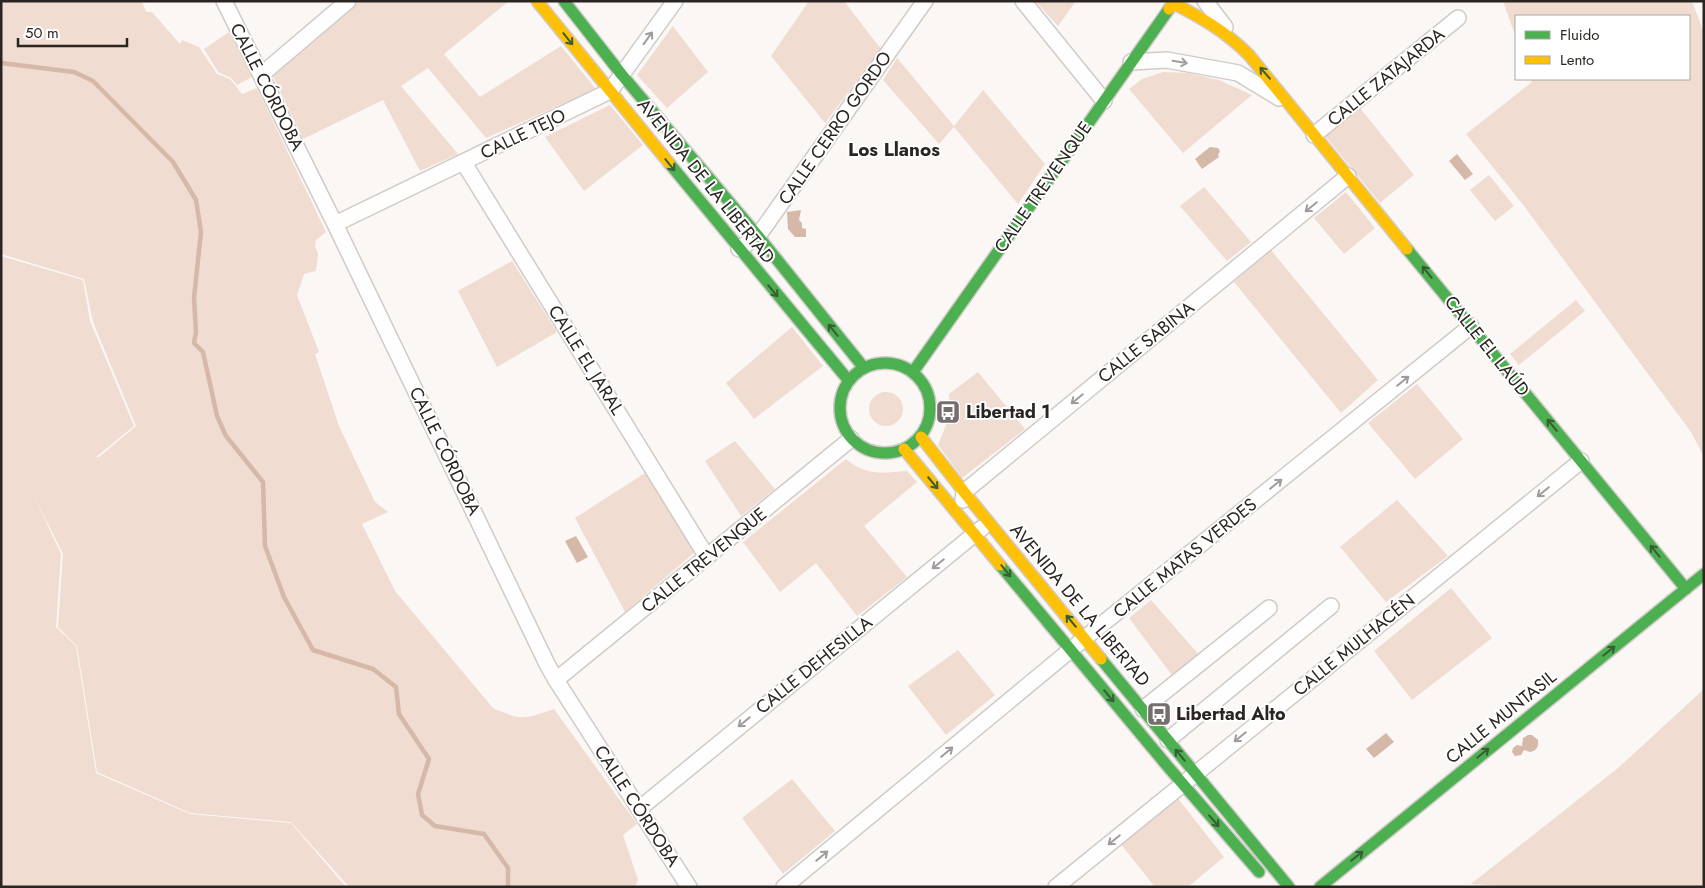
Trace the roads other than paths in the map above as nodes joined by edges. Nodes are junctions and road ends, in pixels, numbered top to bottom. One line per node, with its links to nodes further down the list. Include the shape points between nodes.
1 (224, 1): 13 (street, CALLE CÓRDOBA)
2 (348, 1): 13 (street)
3 (537, 1): 15 (street, AVENIDA DE LA LIBERTAD, one-way to 15)
4 (564, 1): 14 (street, AVENIDA DE LA LIBERTAD)
5 (675, 1): 14 (street, CALLE TEJO, one-way to 5)
6 (925, 1): 22 (street, CALLE CERRO GORDO)
7 (1023, 1): 16 (street)
8 (1205, 1): 11 (street, CALLE EL LAÚD)
9 (1173, 2): 11 (street, CALLE EL LAÚD, via 1208,21); 12 (street, CALLE TREVENQUE)
10 (1458, 18): 18 (street, CALLE ZATAJARDA)
11 (1238, 44): 17 (street, CALLE EL LAÚD, one-way to 11)
12 (1131, 62): 16 (street, CALLE TREVENQUE); 17 (street, CALLE EL LAÚD, one-way to 17, via 1167,60 1238,73)
13 (261, 75): 21 (street, CALLE CÓRDOBA)
14 (622, 75): 15 (street, CALLE TEJO); 22 (street, AVENIDA DE LA LIBERTAD)
15 (610, 91): 19 (street, CALLE TEJO); 23 (street, AVENIDA DE LA LIBERTAD, one-way to 23)
16 (1104, 101): 26 (street, CALLE TREVENQUE)
17 (1289, 104): 18 (street, CALLE EL LAÚD)
18 (1314, 135): 20 (street, CALLE EL LAÚD)
19 (464, 163): 21 (street, CALLE TEJO); 36 (street, CALLE EL JARAL)
20 (1348, 176): 24 (street, CALLE EL LAÚD, one-way to 20); 32 (street, CALLE SABINA, one-way to 32)
21 (336, 224): 43 (street, CALLE CÓRDOBA)
22 (758, 236): 23 (street, CALLE CERRO GORDO); 25 (street, AVENIDA DE LA LIBERTAD, one-way to 22)
23 (739, 249): 27 (street, AVENIDA DE LA LIBERTAD, one-way to 27)
24 (1471, 326): 31 (street, CALLE EL LAÚD, one-way to 24); 41 (street, CALLE MATAS VERDES, one-way to 24)
25 (864, 368): 26 (street, via 889,363); 27 (street)
26 (913, 372): 28 (street, via 923,383 931,410)
27 (849, 381): 29 (street, via 840,405 841,418)
28 (921, 437): 30 (street); 32 (street, AVENIDA DE LA LIBERTAD)
29 (852, 439): 30 (street, via 866,449 881,453); 36 (street, CALLE TREVENQUE)
30 (904, 449): 33 (street, AVENIDA DE LA LIBERTAD, one-way to 33)
31 (1581, 461): 38 (street, CALLE EL LAÚD, one-way to 31); 46 (street, CALLE MULHACÉN, one-way to 46)
32 (964, 492): 33 (street); 34 (street, AVENIDA DE LA LIBERTAD)
33 (961, 516): 35 (street, AVENIDA DE LA LIBERTAD)
34 (988, 522): 35 (street, CALLE DEHESILLA); 41 (street, AVENIDA DE LA LIBERTAD, one-way to 34)
35 (975, 533): 42 (street, AVENIDA DE LA LIBERTAD, one-way to 42); 48 (street, CALLE DEHESILLA, one-way to 48)
36 (707, 557): 43 (street, CALLE TREVENQUE)
37 (1704, 574): 38 (street, CALLE MUNTASIL)
38 (1686, 589): 54 (street, CALLE MUNTASIL, one-way to 38)
39 (1331, 606): 45 (street)
40 (1270, 608): 44 (street)
41 (1085, 638): 42 (street, CALLE MATAS VERDES); 44 (street, AVENIDA DE LA LIBERTAD)
42 (1070, 650): 47 (street, AVENIDA DE LA LIBERTAD, one-way to 47); 51 (street, CALLE MATAS VERDES, one-way to 42)
43 (556, 680): 48 (street, CALLE CÓRDOBA)
44 (1142, 709): 45 (street, AVENIDA DE LA LIBERTAD)
45 (1168, 740): 46 (street, AVENIDA DE LA LIBERTAD, one-way to 45)
46 (1196, 773): 47 (street, CALLE MULHACÉN); 53 (street, AVENIDA DE LA LIBERTAD)
47 (1182, 784): 49 (street, AVENIDA DE LA LIBERTAD, one-way to 49); 52 (street, CALLE MULHACÉN, one-way to 52)
48 (639, 809): 50 (street, CALLE CÓRDOBA)
49 (1265, 880)
50 (689, 887)
51 (784, 887)
52 (1056, 887)
53 (1289, 887)
54 (1320, 887)

